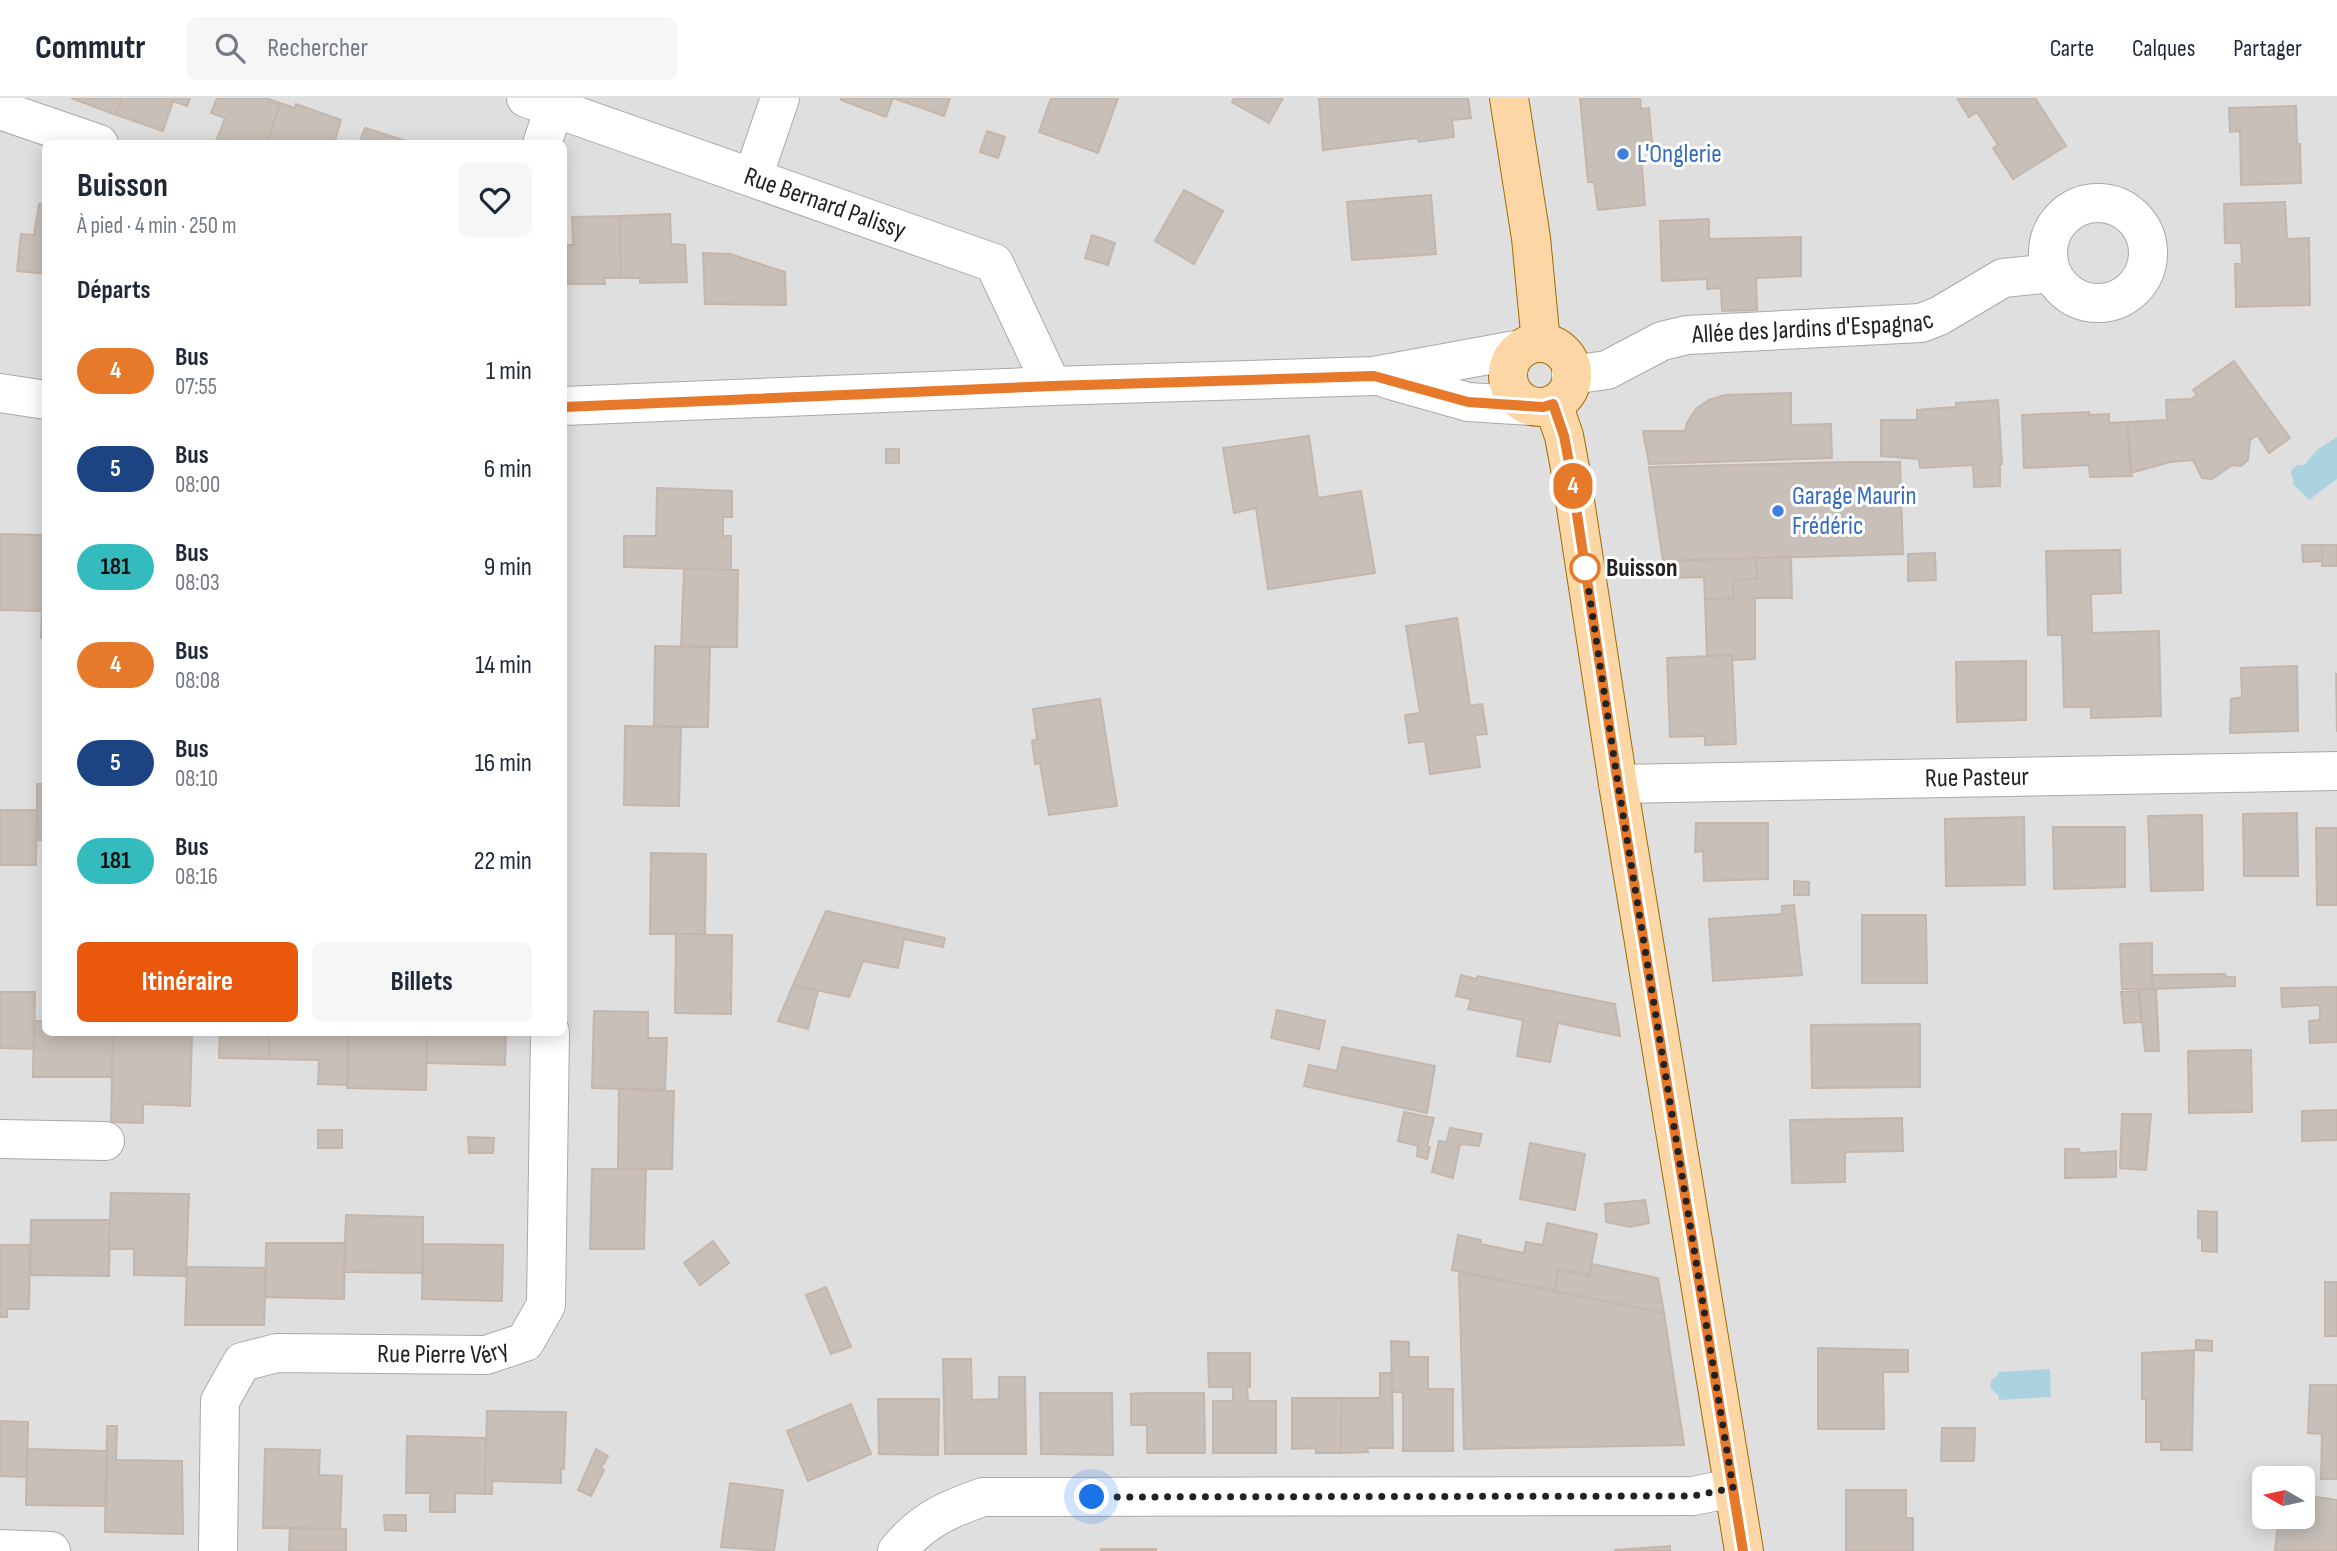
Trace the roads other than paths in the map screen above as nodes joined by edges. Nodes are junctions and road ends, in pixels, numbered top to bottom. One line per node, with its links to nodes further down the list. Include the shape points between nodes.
1 (780, 98): 7 (street)
2 (1509, 98): 9 (main road, via 1531,238)
3 (540, 103): 6 (street); 7 (street, Rue Bernard Palissy)
4 (0, 110): 5 (street)
5 (87, 140)
6 (542, 140)
7 (754, 177): 11 (street, Rue Bernard Palissy, via 994,263)
8 (2052, 273): 13 (street, Allée des Jardins d'Espagnac, via 2003,278 1922,323 1687,335 1662,341)
9 (1531, 346): 10 (street); 13 (main road, via 1551,345 1570,365); 13 (main road, via 1508,365 1509,386 1515,396)
10 (1374, 376): 11 (street); 13 (street, Allée des Jardins d'Espagnac, via 1468,402)
11 (1052, 386): 15 (street)
12 (0, 393): 14 (street)
13 (1552, 395): 17 (main road, via 1570,468)
14 (42, 399)
15 (567, 407)
16 (2337, 771): 17 (street, Rue Pasteur)
17 (1618, 784): 21 (main road)
18 (550, 1036): 24 (street, Rue Pierre Véry, via 546,1305 525,1342 486,1355 277,1353 242,1362 220,1401)
19 (0, 1139): 20 (street)
20 (105, 1141)
21 (1733, 1488): 25 (street, via 1693,1496 983,1497 948,1509 915,1530); 26 (main road)
22 (0, 1549): 23 (street)
23 (51, 1551)
24 (218, 1551)
25 (897, 1551)
26 (1744, 1551)

